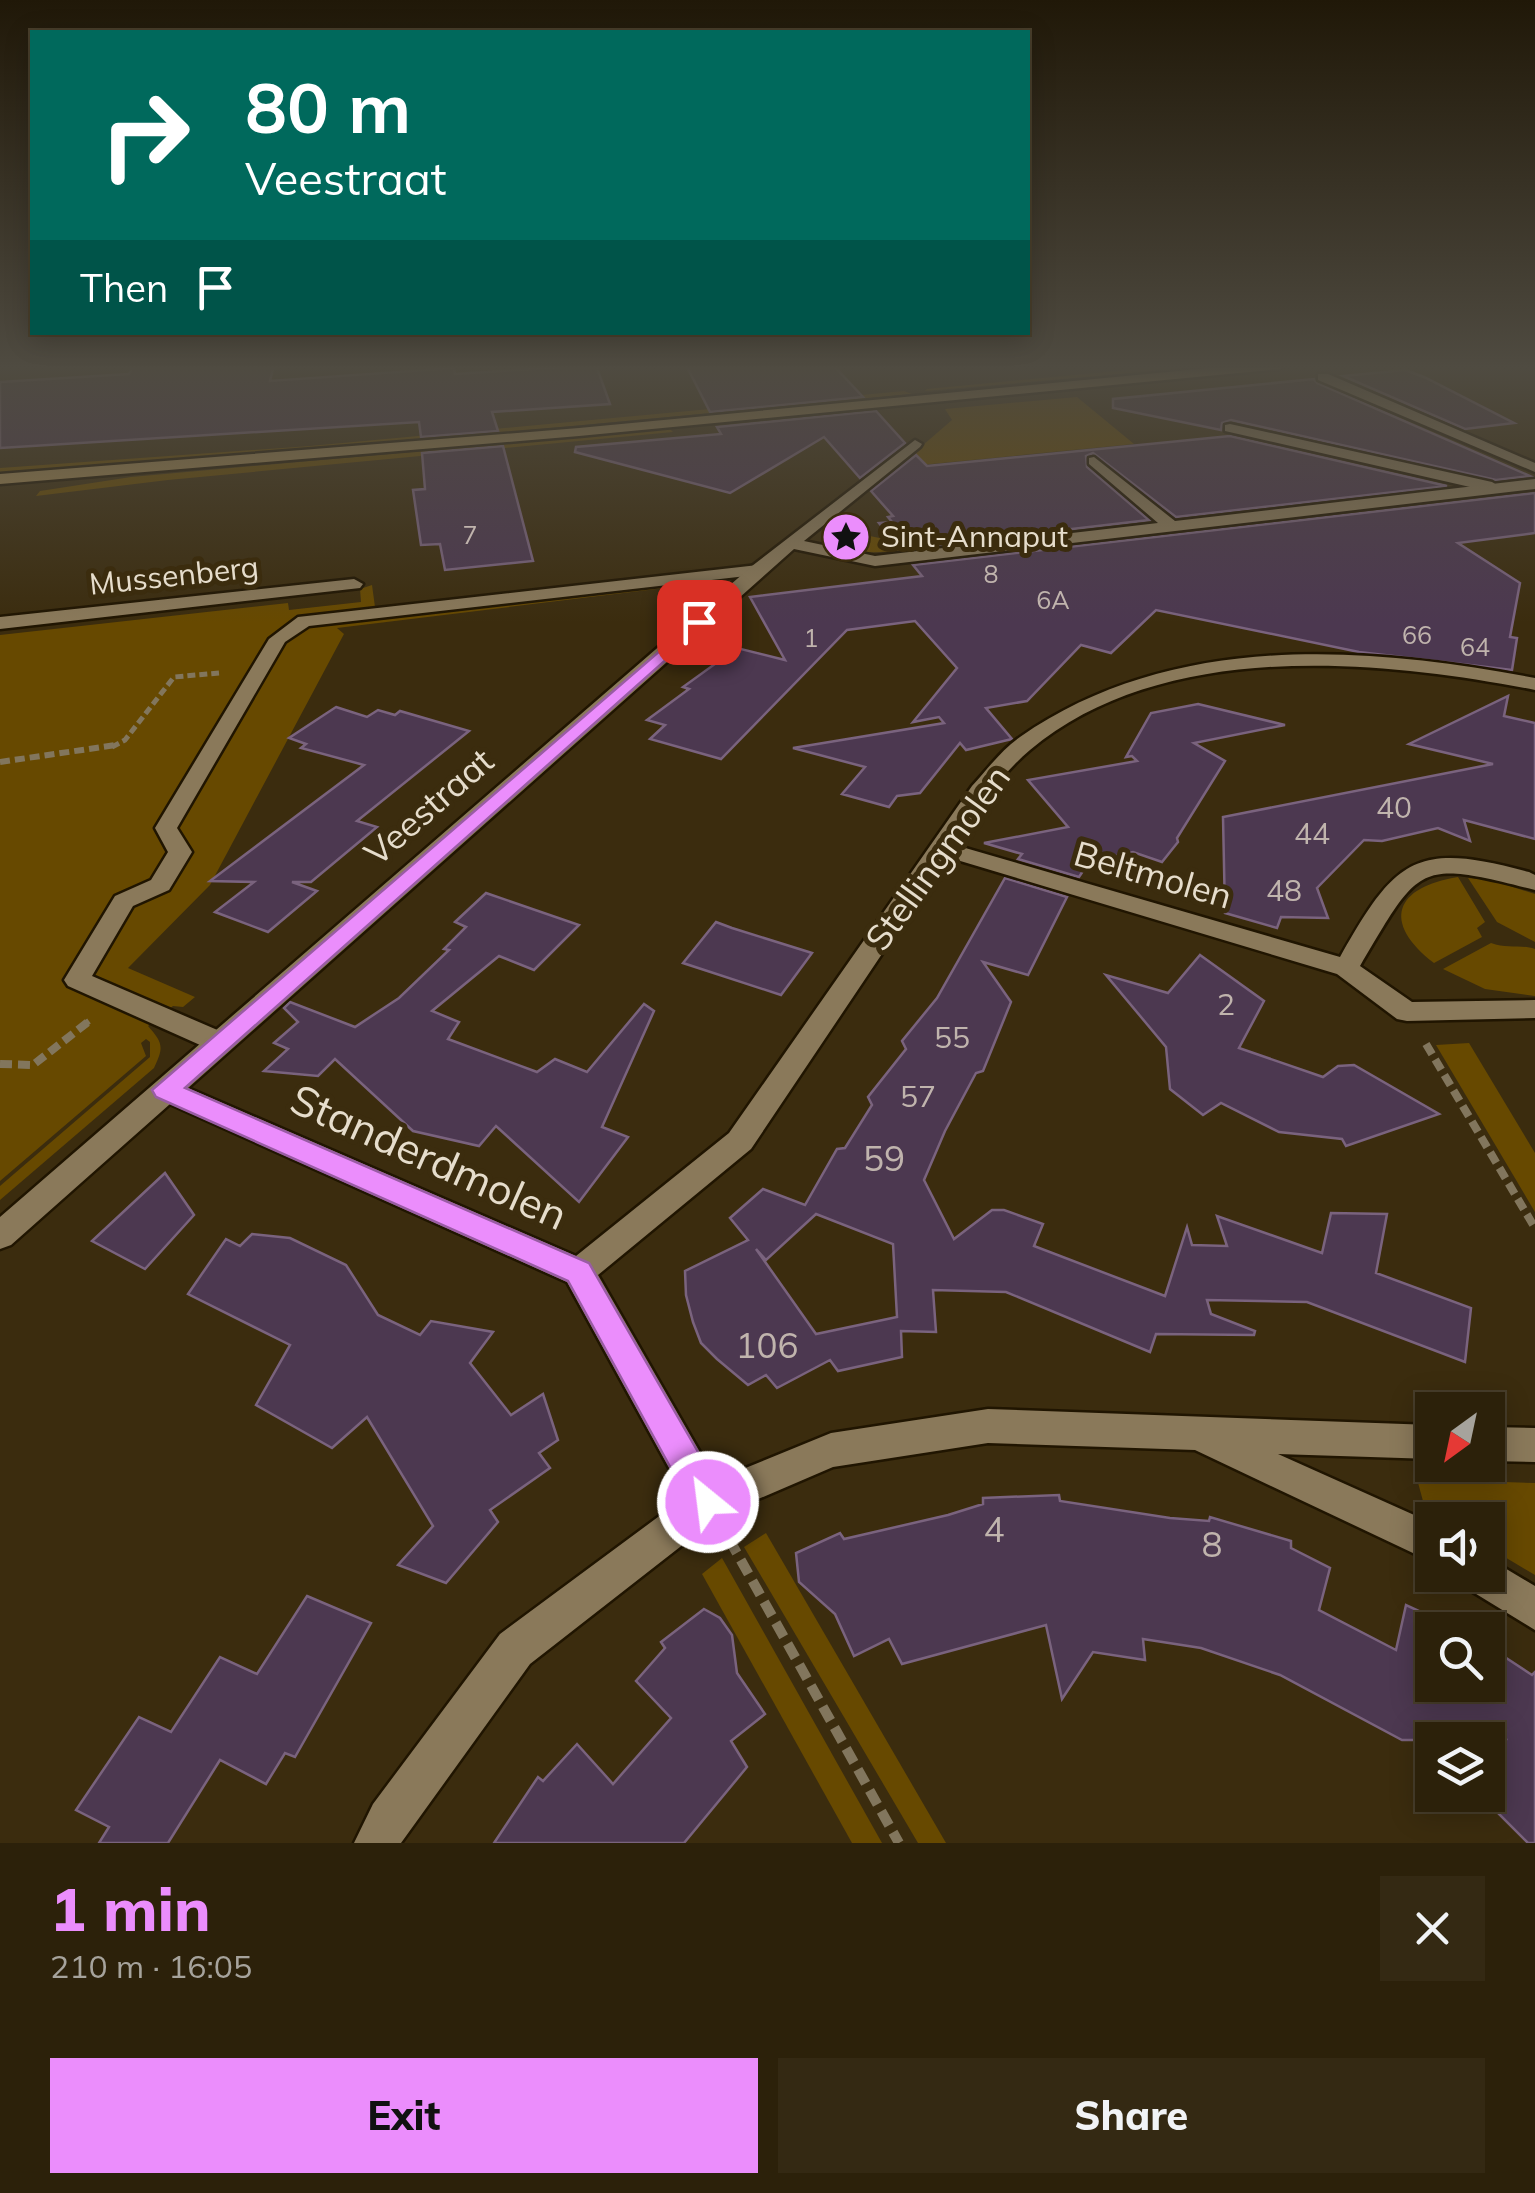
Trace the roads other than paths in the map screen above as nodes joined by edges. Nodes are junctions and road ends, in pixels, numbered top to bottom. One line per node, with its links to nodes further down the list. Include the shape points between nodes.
1 (341, 451): 7 (main road)
2 (906, 451): 11 (street, Veestraat)
3 (1332, 451): 9 (street)
4 (1495, 451): 6 (street)
5 (1094, 461): 10 (street)
6 (1535, 468)
7 (0, 479)
8 (1535, 484): 9 (street)
9 (1492, 487): 10 (street)
10 (1170, 526): 11 (street, via 875,561)
11 (792, 544): 12 (street, Veestraat)
12 (758, 570): 20 (street, Veestraat); 20 (street, via 304,621 278,639 166,828 180,852 160,885 124,901 77,980)
13 (354, 584): 14 (street, Mussenberg)
14 (0, 623)
15 (1535, 684): 16 (street, Stellingmolen, via 1406,664 1312,660 1175,675 1083,707 1025,743 980,791)
16 (941, 848): 18 (street, Beltmolen); 23 (street, Stellingmolen, via 740,1141)
17 (1535, 883): 18 (street, via 1460,867 1419,869 1400,883)
18 (1346, 968): 19 (street, Beltmolen, via 1407,1012)
19 (1535, 1010)
20 (219, 1042): 21 (street, Veestraat)
21 (165, 1090): 22 (street, Veestraat); 23 (street, Standerdmolen)
22 (0, 1236)
23 (579, 1272): 28 (street, Standerdmolen)
24 (1195, 1433): 25 (street); 28 (street, via 988,1426 831,1450); 29 (street)
25 (1415, 1441)
26 (1505, 1445): 27 (street)
27 (1535, 1446)
28 (708, 1502): 32 (street, via 515,1648)
29 (1415, 1535)
30 (1505, 1590): 31 (street)
31 (1535, 1610)
32 (377, 1843)

